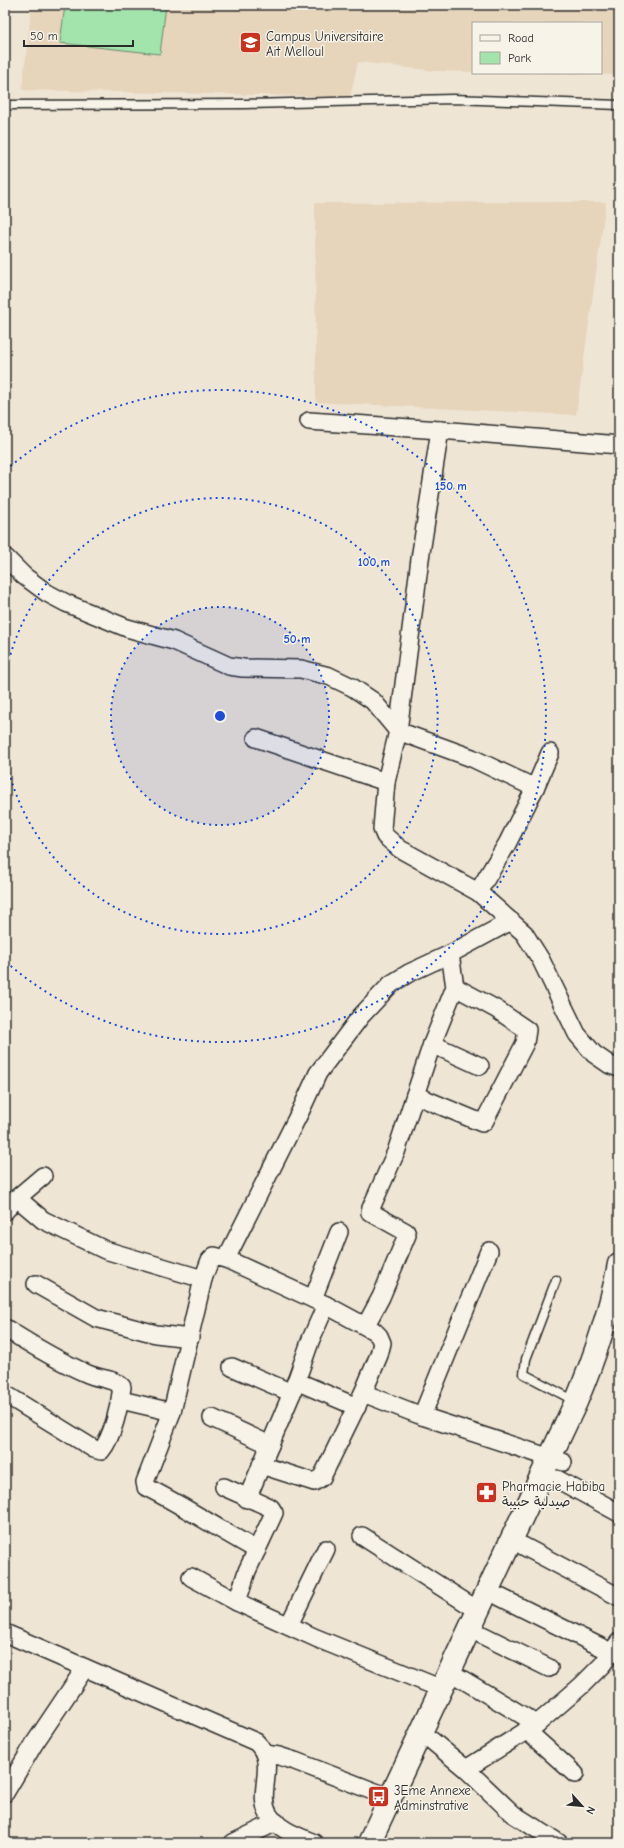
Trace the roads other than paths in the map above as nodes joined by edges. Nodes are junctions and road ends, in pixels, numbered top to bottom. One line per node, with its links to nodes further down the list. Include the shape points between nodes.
1 (5, 105): 2 (lane, via 244,104 453,99)
2 (619, 106)
3 (309, 421): 4 (street)
4 (440, 430): 5 (street); 7 (street)
5 (619, 446)
6 (5, 557): 7 (street, via 24,576 66,603 127,628 174,641 229,666 301,669 329,676 373,701)
7 (398, 731): 10 (street); 11 (street, via 472,758)
8 (256, 738): 10 (street)
9 (550, 754): 11 (street)
10 (386, 782): 12 (street, via 382,829 384,836 400,849)
11 (535, 788): 12 (street, via 507,844)
12 (478, 892): 13 (street)
13 (511, 921): 14 (street); 18 (street, via 524,934 542,960 577,1034 594,1054)
14 (450, 954): 15 (street); 25 (street, via 391,984 361,1016 318,1073)
15 (455, 988): 16 (street); 19 (street, via 502,1012 527,1030 525,1043 482,1123)
16 (432, 1044): 17 (street); 19 (street)
17 (480, 1066)
18 (619, 1068)
19 (415, 1095): 32 (street, via 396,1152 370,1212 406,1232 407,1235)
20 (43, 1176): 21 (street)
21 (17, 1198): 22 (street); 27 (street, via 43,1220 105,1250)
22 (5, 1211)
23 (339, 1232): 30 (street)
24 (489, 1250): 42 (street)
25 (226, 1259): 27 (street, via 214,1256); 30 (street)
26 (619, 1264): 40 (main road, via 598,1346)
27 (203, 1279): 34 (street)
28 (556, 1280): 40 (lane, via 526,1359 524,1374)
29 (36, 1284): 34 (street, via 96,1318 156,1334)
30 (319, 1302): 32 (street); 36 (street, via 311,1339)
31 (619, 1313): 46 (main road, via 596,1384)
32 (366, 1325): 39 (street, via 379,1336 382,1343 380,1355)
33 (5, 1328): 38 (street, via 58,1362 95,1377 119,1383 122,1387)
34 (190, 1338): 41 (street)
35 (232, 1367): 36 (street)
36 (294, 1387): 39 (street); 44 (street)
37 (5, 1394): 38 (street, via 101,1451 106,1445)
38 (121, 1400): 41 (street)
39 (360, 1400): 42 (street); 45 (street, via 322,1477 314,1482)
40 (576, 1402): 46 (main road)
41 (172, 1412): 53 (street, via 146,1487)
42 (422, 1416): 46 (street)
43 (212, 1418): 44 (street)
44 (270, 1445): 45 (street)
45 (261, 1465): 48 (street)
46 (557, 1466): 49 (street); 51 (main road); 58 (main road)
47 (224, 1487): 48 (street)
48 (248, 1499): 53 (street, via 271,1508 274,1513)
49 (619, 1513)
50 (362, 1536): 58 (street)
51 (523, 1546): 55 (main road); 56 (street)
52 (326, 1549): 59 (street)
53 (257, 1550): 57 (street)
54 (191, 1577): 57 (street)
55 (500, 1597): 61 (main road); 62 (street)
56 (619, 1597)
57 (237, 1602): 59 (street)
58 (480, 1611): 65 (main road)
59 (288, 1625): 65 (street, via 316,1638)
60 (5, 1633): 63 (street)
61 (482, 1635): 64 (street); 65 (main road)
62 (615, 1647): 66 (street, via 602,1665 581,1686)
63 (85, 1668): 68 (street, via 252,1739); 71 (street)
64 (549, 1668)
65 (451, 1684): 66 (street); 67 (main road); 72 (main road)
66 (532, 1727): 69 (street); 70 (street)
67 (431, 1740): 69 (street); 77 (main road)
68 (265, 1754): 72 (street, via 295,1761); 73 (street, via 268,1771 265,1800 269,1815)
69 (466, 1769): 78 (street, via 513,1814)
70 (575, 1774)
71 (5, 1793)
72 (391, 1798): 76 (main road)
73 (276, 1822): 74 (street); 75 (street, via 287,1831)
74 (233, 1843)
75 (314, 1843)
76 (369, 1843)
77 (382, 1843)
78 (559, 1843)

